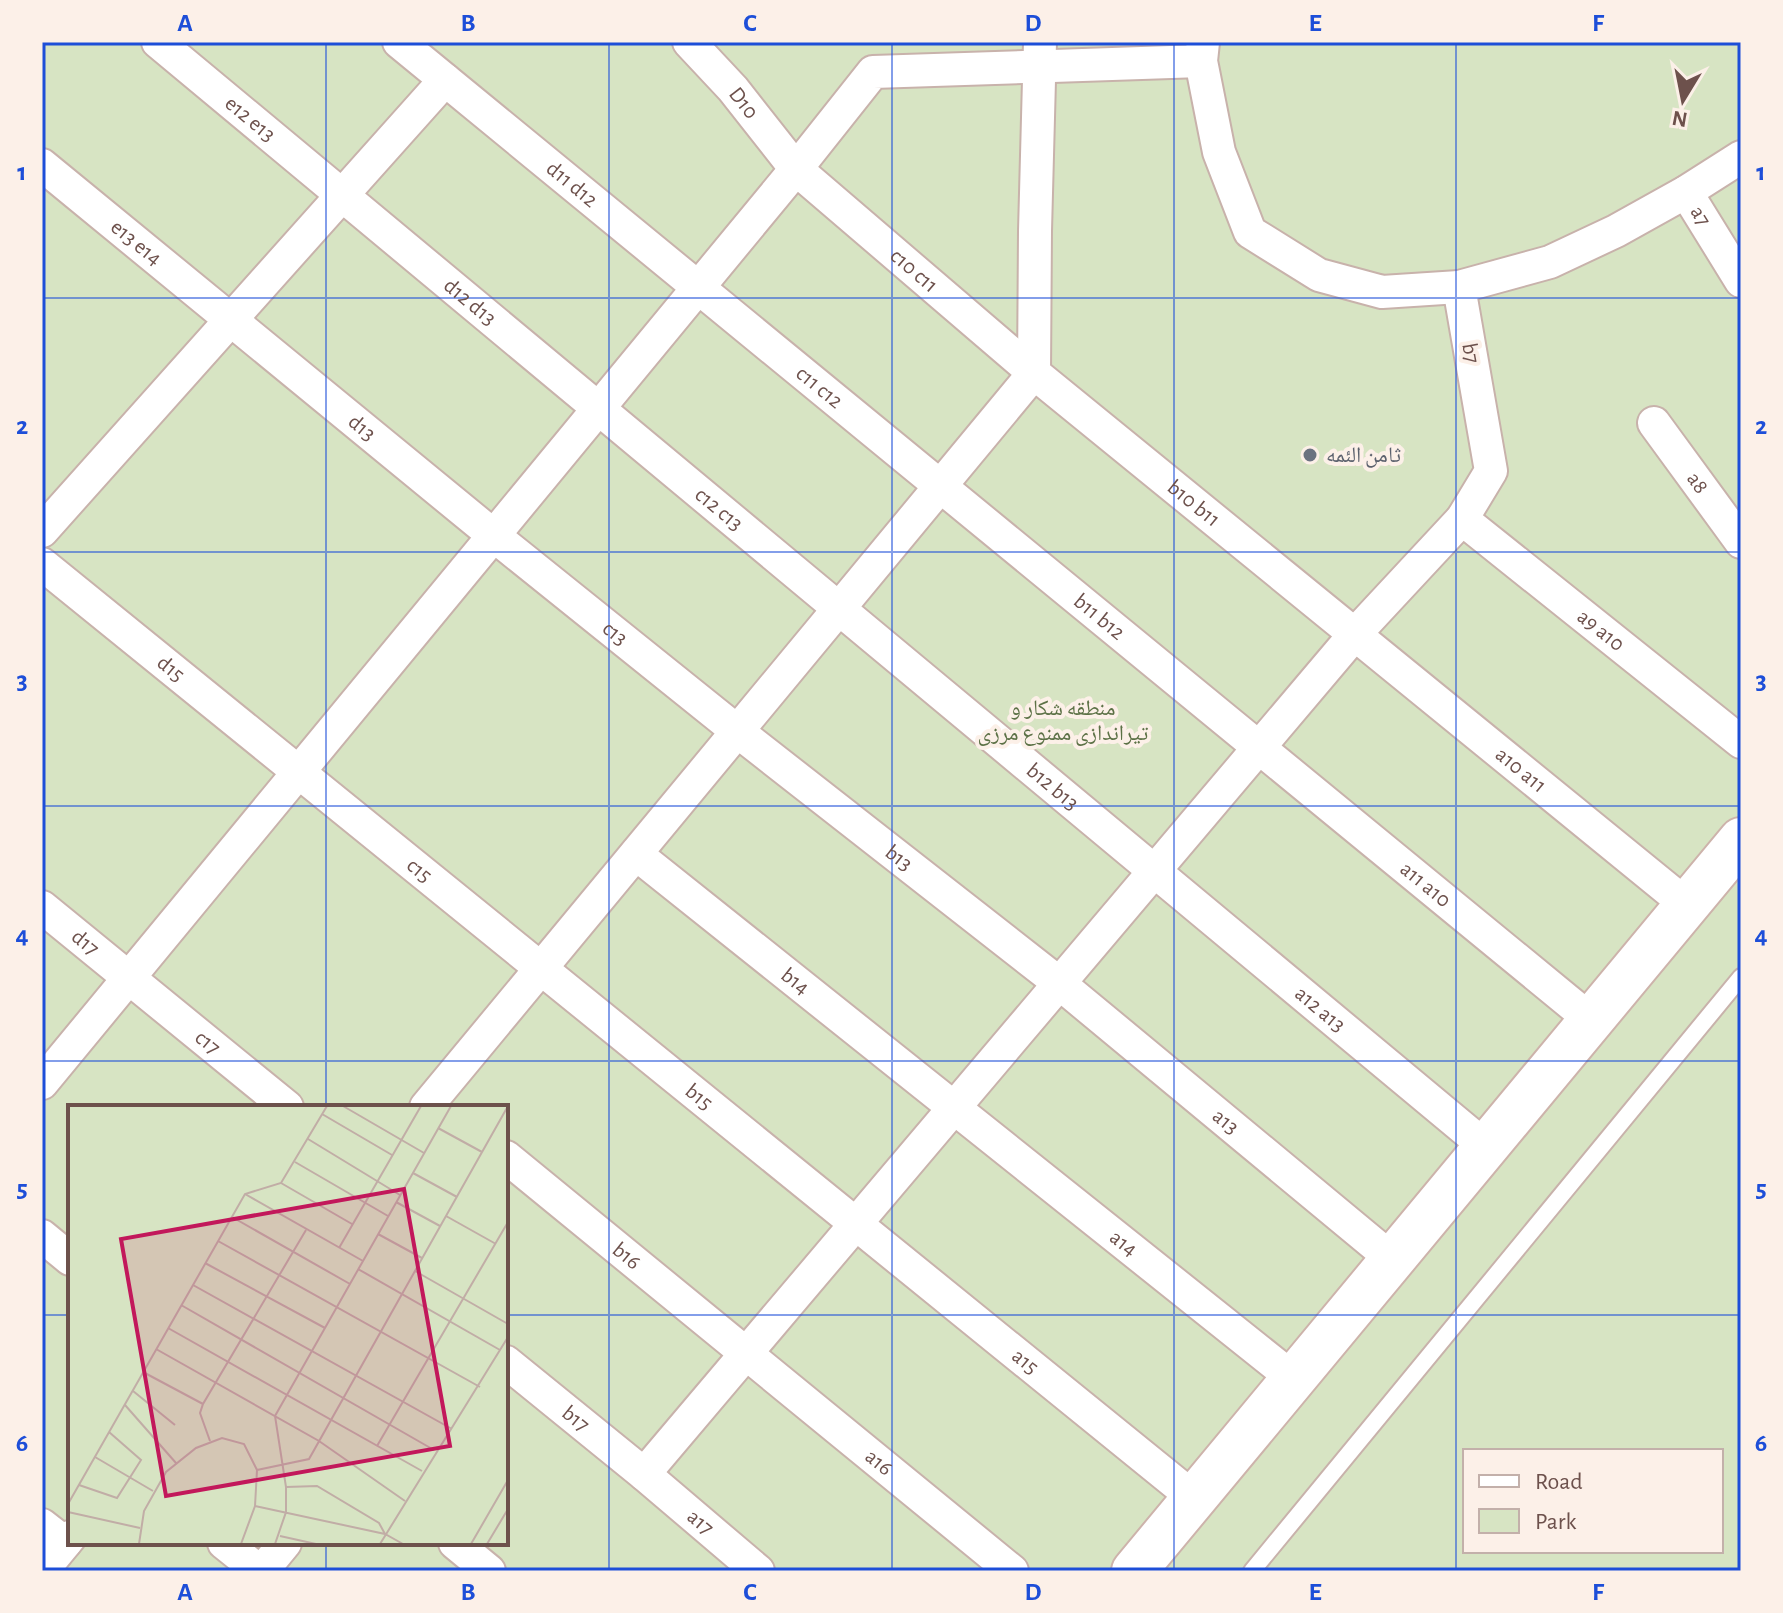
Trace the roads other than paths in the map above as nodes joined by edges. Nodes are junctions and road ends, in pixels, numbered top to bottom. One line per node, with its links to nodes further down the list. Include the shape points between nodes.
1 (158, 42): 11 (street, e12 e13)
2 (399, 42): 6 (street, d11 d12)
3 (689, 42): 9 (street, D10)
4 (1202, 52): 5 (street); 14 (street, via 1219,152 1250,232 1319,275 1382,292)
5 (1040, 54): 9 (street, via 873,72); 16 (street)
6 (445, 80): 11 (street); 13 (street, d11 d12)
7 (1741, 157): 10 (street)
8 (42, 165): 15 (street, e13 e14)
9 (796, 169): 13 (street); 16 (street, c10 c11)
10 (1686, 192): 12 (street, a7); 14 (street, via 1550,262)
11 (342, 196): 15 (street); 17 (street, d12 d13)
12 (1741, 281)
13 (698, 287): 17 (street); 19 (street, c11 c12)
14 (1459, 287): 20 (street, b7, via 1491,471)
15 (230, 321): 21 (street); 22 (street, d13)
16 (1034, 373): 19 (street); 26 (street, b10 b11)
17 (598, 409): 22 (street); 25 (street, c12 c13)
18 (1654, 423): 23 (street, a8)
19 (940, 486): 25 (street); 29 (street, b11 b12)
20 (1462, 519): 26 (street, b7); 28 (street, a9 a10)
21 (42, 531)
22 (493, 535): 27 (street, c13); 30 (street)
23 (1741, 542)
24 (42, 564): 30 (street, d15)
25 (838, 610): 27 (street); 33 (street, b12 b13)
26 (1355, 634): 29 (street, b7); 34 (street, a10 a11)
27 (737, 731): 32 (street); 39 (street, b13)
28 (1741, 742)
29 (1259, 748): 33 (street, b7); 40 (street, a11 a10)
30 (298, 772): 36 (street, c15); 38 (street)
31 (1741, 840): 34 (main road)
32 (636, 854): 36 (street); 44 (street, b14)
33 (1154, 872): 39 (street, b7); 45 (street, a12 a13)
34 (1687, 905): 40 (main road)
35 (42, 907): 38 (street, d17)
36 (541, 969): 42 (street); 47 (street, b15)
37 (1741, 977): 66 (lane)
38 (128, 979): 41 (street); 43 (street, c17)
39 (1059, 983): 44 (street, b7); 50 (street, a13)
40 (1591, 1020): 45 (main road)
41 (42, 1083)
42 (435, 1104)
43 (285, 1105)
44 (954, 1108): 47 (street, b7); 53 (street, a14)
45 (1486, 1147): 50 (main road)
46 (508, 1159): 51 (street, b16)
47 (856, 1224): 51 (street, b7); 55 (street, a15)
48 (42, 1236): 49 (street)
49 (68, 1257)
50 (1392, 1259): 53 (main road)
51 (746, 1353): 54 (street, b7); 64 (street, a16)
52 (508, 1364): 54 (street, b17)
53 (1294, 1379): 55 (main road)
54 (644, 1474): 63 (street, a17)
55 (1194, 1498): 65 (main road)
56 (59, 1535): 60 (street)
57 (227, 1545): 61 (street)
58 (283, 1545): 61 (street)
59 (457, 1545): 62 (street)
60 (42, 1571)
61 (260, 1571)
62 (489, 1571)
63 (758, 1571)
64 (1012, 1571)
65 (1134, 1571)
66 (1252, 1571)

